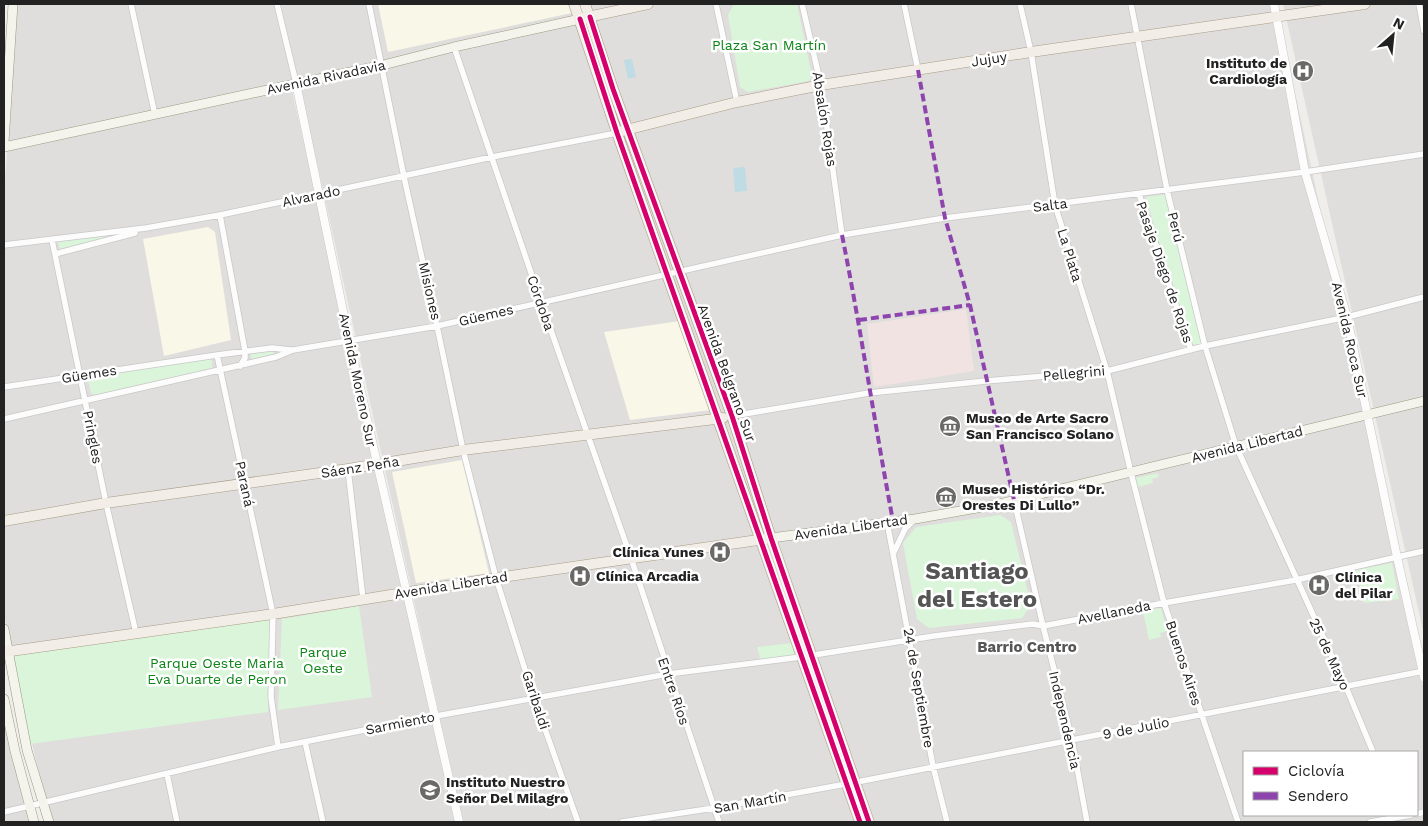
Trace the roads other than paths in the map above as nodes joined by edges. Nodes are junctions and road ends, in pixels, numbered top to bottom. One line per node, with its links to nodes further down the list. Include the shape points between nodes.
1 (13, 4): 30 (main road)
2 (131, 4): 27 (street)
3 (277, 4): 24 (street)
4 (370, 4): 22 (street, Misiones)
5 (574, 4): 17 (main road)
6 (585, 4): 17 (main road)
7 (648, 4): 17 (main road, Avenida Rivadavia)
8 (716, 4): 26 (street)
9 (802, 4): 25 (street, Absalón Rojas)
10 (904, 4): 23 (street)
11 (1020, 4): 21 (street, La Plata)
12 (1131, 4): 19 (street, Perú)
13 (1274, 4): 16 (street, Avenida Roca Sur)
14 (1365, 4): 16 (main road, Jujuy)
15 (1419, 4): 18 (street)
16 (1277, 17): 19 (main road, Jujuy); 34 (street, Avenida Roca Sur)
17 (585, 18): 20 (main road, Avenida Rivadavia); 28 (main road, Avenida Belgrano Sur); 29 (main road, Avenida Belgrano Sur)
18 (1424, 31)
19 (1138, 36): 21 (main road, Jujuy); 36 (street, Perú)
20 (454, 47): 22 (main road, Avenida Rivadavia); 33 (street, Córdoba)
21 (1030, 52): 23 (main road, Jujuy); 39 (street, La Plata)
22 (383, 65): 24 (main road, Avenida Rivadavia); 35 (street, Misiones)
23 (918, 70): 25 (main road, Jujuy)
24 (296, 83): 27 (main road, Avenida Rivadavia); 37 (street, Avenida Moreno Sur)
25 (821, 85): 26 (main road, Jujuy); 42 (street, Absalón Rojas)
26 (737, 102): 28 (main road, Jujuy)
27 (155, 115): 31 (main road, Avenida Rivadavia)
28 (628, 130): 29 (main road, Jujuy); 46 (main road, Avenida Belgrano Sur)
29 (617, 132): 33 (street, Alvarado); 47 (main road, Avenida Belgrano Sur)
30 (4, 142)
31 (4, 147)
32 (1424, 154): 34 (street, Salta)
33 (492, 157): 35 (street, Alvarado); 49 (street, Córdoba)
34 (1305, 172): 36 (street, Salta); 50 (street, Avenida Roca Sur)
35 (404, 177): 37 (street, Alvarado); 51 (street, Misiones)
36 (1167, 190): 38 (street, Salta); 53 (street, Perú)
37 (318, 194): 40 (street, Alvarado); 52 (street, Avenida Moreno Sur)
38 (1139, 194): 39 (street, Salta); 55 (street, Pasaje Diego de Rojas)
39 (1055, 205): 42 (street, Salta); 60 (street, La Plata)
40 (220, 215): 41 (street, Alvarado); 56 (street)
41 (146, 228): 43 (street, Alvarado); 45 (street)
42 (842, 235): 46 (street, Salta)
43 (52, 240): 44 (street, Alvarado); 45 (street, Pringles)
44 (4, 245)
45 (55, 254): 61 (street, Pringles)
46 (678, 271): 47 (street, Güemes); 66 (main road, Avenida Belgrano Sur)
47 (667, 273): 49 (street, Güemes); 68 (main road, Avenida Belgrano Sur)
48 (1424, 297): 50 (street, Pellegrini)
49 (541, 302): 51 (street, Güemes); 69 (street, Córdoba)
50 (1347, 317): 53 (street, Pellegrini); 65 (street, Avenida Roca Sur)
51 (437, 326): 52 (street, Güemes); 71 (street, Misiones)
52 (349, 340): 54 (street, Güemes); 72 (street, Avenida Moreno Sur)
53 (1205, 346): 55 (street, Pellegrini); 70 (street, Perú)
54 (293, 350): 56 (street, Güemes); 58 (street, Güemes)
55 (1191, 350): 60 (street, Pellegrini)
56 (245, 351): 57 (street, Güemes); 58 (street)
57 (217, 355): 59 (street, Paraná); 61 (street, Güemes)
58 (240, 366): 59 (street, Güemes)
59 (220, 370): 63 (street, Güemes); 75 (street, Paraná)
60 (1107, 371): 66 (street, Pellegrini, via 869,393); 74 (street, La Plata)
61 (80, 375): 62 (street, Güemes); 63 (street, Pringles)
62 (4, 388)
63 (85, 400): 67 (street, Güemes); 77 (street, Pringles)
64 (1424, 401): 65 (main road, Avenida Libertad)
65 (1368, 415): 70 (main road, Avenida Libertad); 85 (street, Avenida Roca Sur)
66 (732, 416): 68 (main road, Pellegrini); 81 (main road, Avenida Belgrano Sur)
67 (4, 419)
68 (718, 419): 69 (main road, Sáenz Peña); 82 (main road, Avenida Belgrano Sur)
69 (587, 435): 71 (main road, Sáenz Peña); 86 (street, Córdoba)
70 (1236, 446): 74 (main road, Avenida Libertad); 88 (street, 25 de Mayo)
71 (463, 450): 72 (main road, Sáenz Peña); 87 (street, Misiones)
72 (376, 464): 73 (main road, Sáenz Peña); 89 (street, Avenida Moreno Sur)
73 (348, 469): 75 (main road, Sáenz Peña); 90 (street)
74 (1131, 473): 76 (main road, Avenida Libertad); 91 (street, Buenos Aires)
75 (245, 484): 77 (main road, Sáenz Peña); 92 (street, Paraná)
76 (1014, 500): 78 (main road, Avenida Libertad); 93 (street, Independencia)
77 (106, 503): 79 (main road, Sáenz Peña); 95 (street, Pringles)
78 (915, 518): 80 (main road, Avenida Libertad); 84 (street, via 905,529)
79 (4, 521)
80 (887, 522): 81 (main road, Avenida Libertad); 84 (street, 24 de Septiembre)
81 (771, 538): 82 (main road, Avenida Libertad); 98 (main road, Avenida Belgrano Sur)
82 (760, 540): 86 (main road, Avenida Libertad); 99 (main road, Avenida Belgrano Sur)
83 (1424, 551): 85 (street, Avellaneda)
84 (894, 552): 96 (street, 24 de Septiembre)
85 (1397, 557): 88 (street, Avellaneda); 100 (street, Avenida Roca Sur)
86 (631, 558): 87 (main road, Avenida Libertad); 101 (street, Entre Ríos)
87 (496, 578): 89 (main road, Avenida Libertad); 103 (street, Garibaldi)
88 (1296, 580): 91 (street, Avellaneda); 102 (street, 25 de Mayo)
89 (406, 592): 90 (main road, Avenida Libertad); 105 (street, Avenida Moreno Sur)
90 (363, 599): 92 (main road, Avenida Libertad)
91 (1164, 602): 93 (street, Avellaneda); 106 (street, Buenos Aires)
92 (274, 614): 95 (main road, Avenida Libertad); 109 (street, Paraná, via 271,697)
93 (1043, 626): 96 (street, Avellaneda, via 1032,624); 107 (street, Independencia)
94 (4, 629): 97 (main road)
95 (136, 633): 97 (main road, Avenida Libertad)
96 (911, 640): 98 (street, Avellaneda); 111 (street, 24 de Septiembre)
97 (6, 652): 114 (main road, via 27,750)
98 (812, 655): 99 (street, Avellaneda); 113 (main road, Avenida Belgrano Sur)
99 (801, 656): 101 (street, Sarmiento); 113 (main road, Avenida Belgrano Sur)
100 (1424, 673): 102 (street, 9 de Julio)
101 (668, 674): 103 (street, Sarmiento); 116 (street, Entre Ríos)
102 (1346, 687): 106 (street, 9 de Julio); 110 (street, 25 de Mayo)
103 (534, 698): 105 (street, Sarmiento); 124 (street, Garibaldi)
104 (4, 699): 115 (main road)
105 (436, 716): 108 (street, Sarmiento); 123 (street, Avenida Moreno Sur)
106 (1202, 716): 107 (street, 9 de Julio); 131 (street, Buenos Aires)
107 (1072, 740): 111 (street, 9 de Julio); 130 (street, Independencia)
108 (305, 742): 109 (street, Sarmiento); 122 (street)
109 (278, 747): 112 (street, Sarmiento)
110 (1373, 751)
111 (934, 766): 113 (street, 9 de Julio); 129 (street, 24 de Septiembre)
112 (166, 774): 114 (street, Sarmiento); 121 (street)
113 (852, 783): 116 (street, San Martín); 127 (main road, Avenida Belgrano Sur); 128 (main road, Avenida Belgrano Sur)
114 (43, 802): 115 (street, Sarmiento); 120 (main road)
115 (29, 806): 117 (street, Sarmiento); 119 (main road)
116 (714, 808): 125 (street, San Martín); 126 (street, Entre Ríos)
117 (4, 812)
118 (1400, 818): 132 (street)
119 (34, 822)
120 (49, 822)
121 (178, 822)
122 (322, 822)
123 (459, 822)
124 (578, 822)
125 (622, 822)
126 (718, 822)
127 (860, 822)
128 (870, 822)
129 (946, 822)
130 (1087, 822)
131 (1238, 822)
132 (1370, 822)

